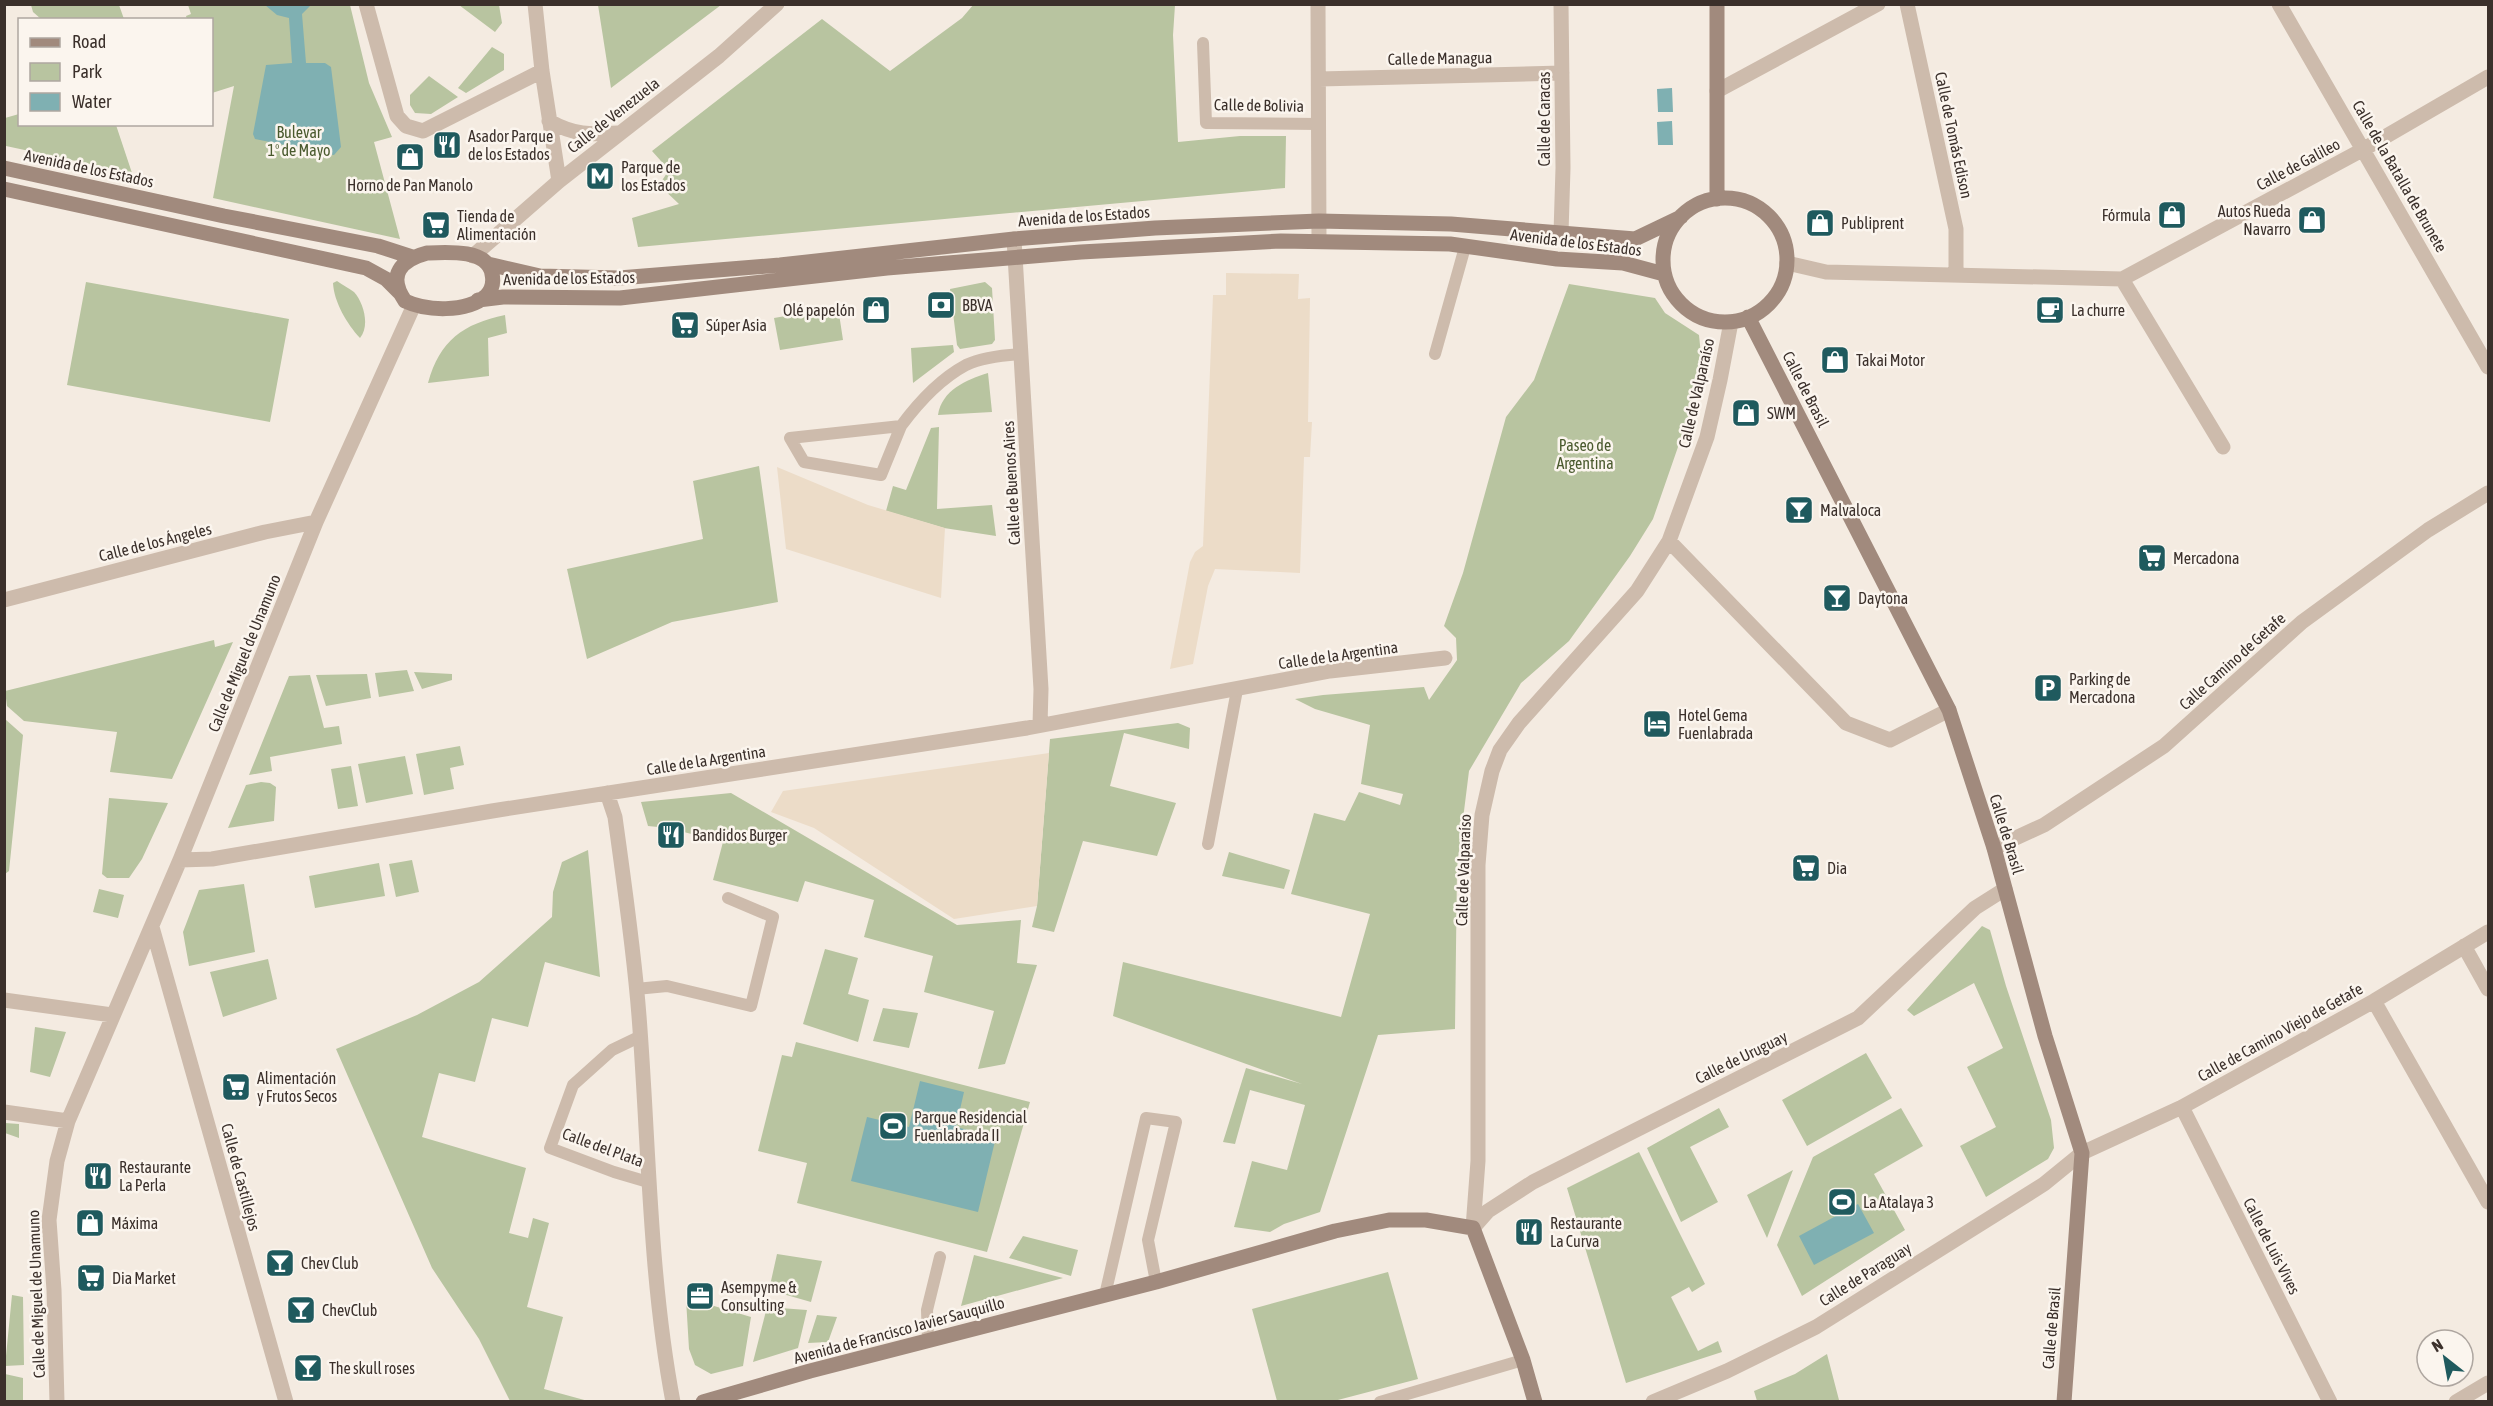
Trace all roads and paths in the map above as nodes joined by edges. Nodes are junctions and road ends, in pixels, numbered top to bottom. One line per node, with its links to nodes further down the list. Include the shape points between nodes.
1 (366, 4): 11 (street, via 397,116 406,126 423,131)
2 (535, 4): 11 (street)
3 (777, 4): 18 (street, Calle de Venezuela, via 720,56)
4 (1318, 4): 14 (street, Calle de Bolivia)
5 (1561, 4): 12 (street, Calle de Caracas)
6 (1717, 4): 15 (street)
7 (1878, 4): 15 (street)
8 (1907, 4): 36 (street, Calle de Tomás Edison, via 1956,229)
9 (2279, 4): 19 (street, Calle de la Batalla de Brunete)
10 (1203, 43): 17 (lane, Calle de Bolivia, via 1206,123)
11 (542, 71): 16 (street)
12 (1562, 73): 14 (street, Calle de Managua); 26 (street, Calle de Caracas)
13 (2488, 77): 19 (street, Calle de Galileo)
14 (1319, 79): 17 (street, Calle de Bolivia)
15 (1717, 91): 23 (street)
16 (549, 121): 18 (street, via 567,131 592,135); 21 (street)
17 (1319, 124): 25 (street, Calle de Bolivia)
18 (618, 133): 21 (street, Calle de Venezuela)
19 (2364, 149): 37 (street, Calle de Galileo); 45 (street, Calle de la Batalla de Brunete)
20 (4, 168): 31 (street, Avenida de los Estados, via 378,246)
21 (559, 181): 30 (street, Calle de Venezuela)
22 (4, 189): 38 (street, via 366,268 386,279)
23 (1717, 199): 24 (street, via 1697,205); 33 (street, via 1752,204 1767,214 1785,245)
24 (1681, 217): 26 (street, Avenida de los Estados, via 1635,239); 35 (street, via 1669,233 1663,253)
25 (1319, 221): 26 (street, Avenida de los Estados, via 1451,224); 27 (street, Avenida de los Estados); 28 (street, Calle de Bolivia)
26 (1561, 233)
27 (1014, 239): 32 (street, Calle de Buenos Aires); 34 (street, Avenida de los Estados, via 619,278 540,276)
28 (1319, 242): 29 (street, Avenida de los Estados); 32 (street, Avenida de los Estados)
29 (1465, 247): 35 (street, Avenida de los Estados, via 1623,263); 44 (lane)
30 (473, 256): 31 (street, via 444,252); 34 (street)
31 (412, 257): 38 (street, via 398,272)
32 (1016, 257): 39 (street, Avenida de los Estados, via 620,298); 43 (street, Calle de Buenos Aires)
33 (1787, 263): 36 (street, Calle de Galileo, via 1827,272); 41 (street, via 1775,296)
34 (488, 264): 39 (street, via 493,284)
35 (1664, 274): 42 (street, via 1681,305 1713,321)
36 (1956, 274): 37 (street, Calle de Galileo)
37 (2122, 279): 47 (street)
38 (399, 293): 40 (street)
39 (478, 300): 40 (street, via 440,308)
40 (414, 305): 49 (street, Calle de Miguel de Unamuno)
41 (1748, 317): 42 (street); 54 (street, Calle de Brasil)
42 (1731, 322): 50 (street, Calle de Valparaíso, via 1707,437)
43 (1022, 354): 46 (lane, via 967,365 919,402); 55 (street, Calle de Buenos Aires)
44 (1435, 354)
45 (2488, 367)
46 (901, 426): 46 (lane, via 867,430 790,438 804,462 881,475)
47 (2223, 447)
48 (2488, 493): 58 (street, Calle Camino de Getafe, via 2428,530 2302,622 2164,746 2044,825)
49 (316, 522): 51 (street, Calle de los Ángeles); 59 (street, Calle de Miguel de Unamuno)
50 (1670, 541): 54 (street, via 1846,723 1890,740); 77 (street, Calle de Valparaíso, via 1637,591 1519,723 1500,750 1492,771 1482,815 1478,865 1478,1161)
51 (4, 600)
52 (1445, 658): 53 (street, Calle de la Argentina, via 1330,671)
53 (1237, 690): 55 (street, Calle de la Argentina); 57 (lane)
54 (1949, 710): 58 (street, Calle de Brasil)
55 (1040, 725): 56 (street, Calle de la Argentina)
56 (607, 794): 59 (street, Calle de la Argentina, via 212,859); 65 (street, Calle del Plata, via 615,817)
57 (1208, 844)
58 (1995, 848): 60 (street, Calle de Brasil)
59 (180, 860): 62 (street, Calle de Miguel de Unamuno)
60 (2005, 889): 74 (street, Calle de Brasil); 77 (street, Calle de Uruguay, via 1975,908 1858,1018 1533,1182 1488,1211)
61 (728, 898): 65 (lane, via 773,917 751,1006 667,986)
62 (152, 927): 69 (street, Calle de Miguel de Unamuno); 85 (street, Calle de Castillejos)
63 (2488, 932): 64 (street, Calle de Camino Viejo de Getafe)
64 (2464, 946): 66 (street); 68 (street, Calle de Camino Viejo de Getafe)
65 (636, 989): 70 (street, Calle del Plata)
66 (2488, 989)
67 (4, 1000): 69 (street)
68 (2374, 1001): 71 (street, Calle de Camino Viejo de Getafe); 76 (street)
69 (112, 1015): 73 (street, Calle de Miguel de Unamuno)
70 (639, 1037): 75 (street, Calle del Plata); 75 (lane, Calle del Plata, via 612,1050 573,1085 550,1149)
71 (2182, 1107): 74 (street, Calle de Camino Viejo de Getafe); 92 (street, Calle de Luis Vives)
72 (4, 1112): 73 (street)
73 (68, 1121): 84 (street, Calle de Miguel de Unamuno, via 57,1161 49,1220)
74 (2082, 1153): 90 (street, Calle de Paraguay, via 2044,1184 1816,1327 1727,1371); 91 (street, Calle de Brasil)
75 (648, 1182): 86 (street, Calle del Plata)
76 (2488, 1202)
77 (1473, 1228): 79 (street, Avenida de Francisco Javier Sauquillo, via 1426,1220 1389,1220 1335,1231); 82 (street)
78 (940, 1257): 81 (lane, via 927,1310)
79 (1156, 1282): 80 (street, Avenida de Francisco Javier Sauquillo); 80 (lane, via 1148,1240 1176,1122 1146,1118)
80 (1105, 1294): 81 (street, Avenida de Francisco Javier Sauquillo)
81 (928, 1341): 87 (street, Avenida de Francisco Javier Sauquillo)
82 (1523, 1360): 88 (lane); 89 (street)
83 (2488, 1383): 93 (street)
84 (57, 1401)
85 (285, 1401)
86 (673, 1401)
87 (703, 1401)
88 (1380, 1401)
89 (1535, 1401)
90 (1653, 1401)
91 (2064, 1401)
92 (2330, 1401)
93 (2456, 1401)

